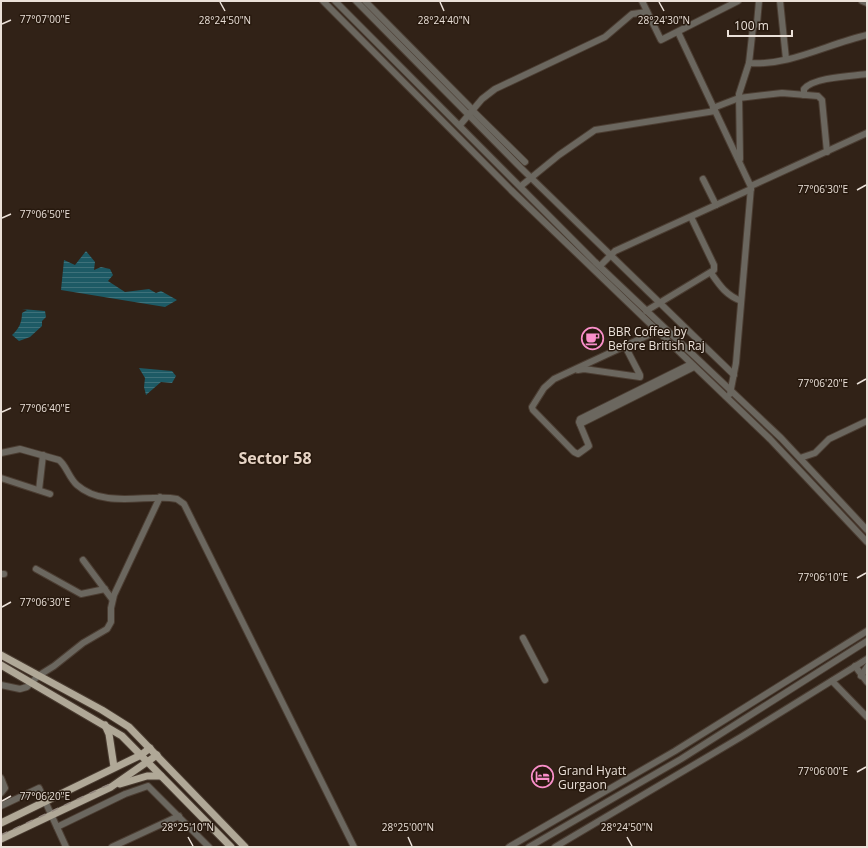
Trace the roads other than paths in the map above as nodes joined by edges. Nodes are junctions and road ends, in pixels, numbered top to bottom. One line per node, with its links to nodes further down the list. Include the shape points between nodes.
1 (323, 1): 38 (street)
2 (335, 1): 21 (street)
3 (356, 1): 20 (street)
4 (365, 1): 20 (street)
5 (642, 1): 11 (street)
6 (738, 1): 12 (street)
7 (759, 1): 15 (street, via 758,21 753,28)
8 (780, 1): 14 (street)
9 (862, 1): 10 (street)
10 (867, 3)
11 (647, 12): 12 (street, via 661,40); 20 (street, via 632,14 605,37 494,89)
12 (678, 32): 19 (street)
13 (867, 35): 14 (street)
14 (786, 60): 15 (street)
15 (749, 62): 18 (street)
16 (867, 74): 17 (street, via 838,77 808,85 804,89)
17 (804, 95): 18 (street, via 782,93); 23 (street, via 818,96 822,100)
18 (739, 98): 19 (street); 24 (street)
19 (714, 110): 24 (street); 26 (street, via 595,130)
20 (471, 111): 21 (street); 25 (street); 26 (street)
21 (460, 125): 28 (street)
22 (867, 133): 23 (street)
23 (827, 152): 29 (street)
24 (740, 161): 29 (street)
25 (525, 162)
26 (530, 177): 28 (street); 32 (street)
27 (703, 179): 30 (street)
28 (521, 186): 33 (street)
29 (751, 187): 30 (street); 35 (street)
30 (716, 205): 31 (street)
31 (691, 217): 32 (street); 34 (street, via 714,265)
32 (610, 255): 33 (street); 36 (street)
33 (600, 266): 37 (street)
34 (711, 273): 35 (street, via 724,291); 36 (street)
35 (741, 302): 42 (street)
36 (660, 304): 37 (street); 42 (street)
37 (646, 311): 43 (street)
38 (657, 331): 39 (street); 40 (street)
39 (625, 346): 41 (street); 41 (street, via 640,375 638,378 584,368)
40 (692, 366): 41 (street, via 604,410 580,419 589,446 588,449 576,454 532,409 550,382); 44 (street)
41 (576, 369)
42 (734, 375): 43 (street)
43 (732, 393): 44 (street); 48 (street)
44 (728, 398): 54 (street)
45 (867, 421): 48 (street, via 831,437 815,452)
46 (1, 453): 47 (street, via 18,449)
47 (43, 456): 50 (street); 52 (street, via 60,461 78,486 92,493 118,499)
48 (800, 458): 53 (street)
49 (1, 478): 50 (street)
50 (39, 490): 51 (street)
51 (50, 494)
52 (160, 497): 58 (street); 97 (street, via 177,499 185,506)
53 (867, 530)
54 (867, 542)
55 (83, 560): 57 (street)
56 (36, 569): 57 (street, via 81,594)
57 (105, 589): 58 (street)
58 (112, 599): 67 (street, via 111,622 107,629)
59 (867, 631): 98 (street, via 662,760)
60 (523, 638): 69 (street)
61 (867, 642): 99 (street, via 681,759)
62 (1, 655): 67 (main road)
63 (867, 659): 65 (street)
64 (1, 665): 72 (main road)
65 (855, 666): 68 (street); 70 (street)
66 (867, 667): 68 (street)
67 (38, 676): 72 (street); 76 (main road, via 129,727)
68 (861, 676): 71 (street)
69 (545, 680)
70 (832, 680): 74 (street); 100 (street, via 626,807)
71 (867, 682)
72 (32, 683): 73 (street, via 22,689); 75 (main road)
73 (1, 685)
74 (867, 717)
75 (105, 725): 77 (main road, via 122,736); 80 (main road)
76 (150, 748): 77 (main road); 78 (main road)
77 (141, 754): 79 (main road); 80 (main road)
78 (157, 755): 79 (main road); 96 (main road)
79 (147, 762): 81 (main road); 83 (main road)
80 (114, 767): 85 (main road)
81 (161, 776): 83 (main road, via 134,779); 95 (main road)
82 (1, 778): 84 (street, via 5,788)
83 (112, 787): 87 (main road)
84 (1, 793)
85 (45, 802): 86 (street, via 39,788); 87 (street); 89 (main road)
86 (1, 806)
87 (51, 816): 90 (street); 91 (main road)
88 (179, 816): 90 (street, via 147,786); 93 (street); 94 (street)
89 (1, 823)
90 (57, 827): 92 (street)
91 (1, 840)
92 (66, 847)
93 (112, 847)
94 (209, 847)
95 (231, 847)
96 (245, 847)
97 (354, 847)
98 (509, 847)
99 (529, 847)
100 (555, 847)

